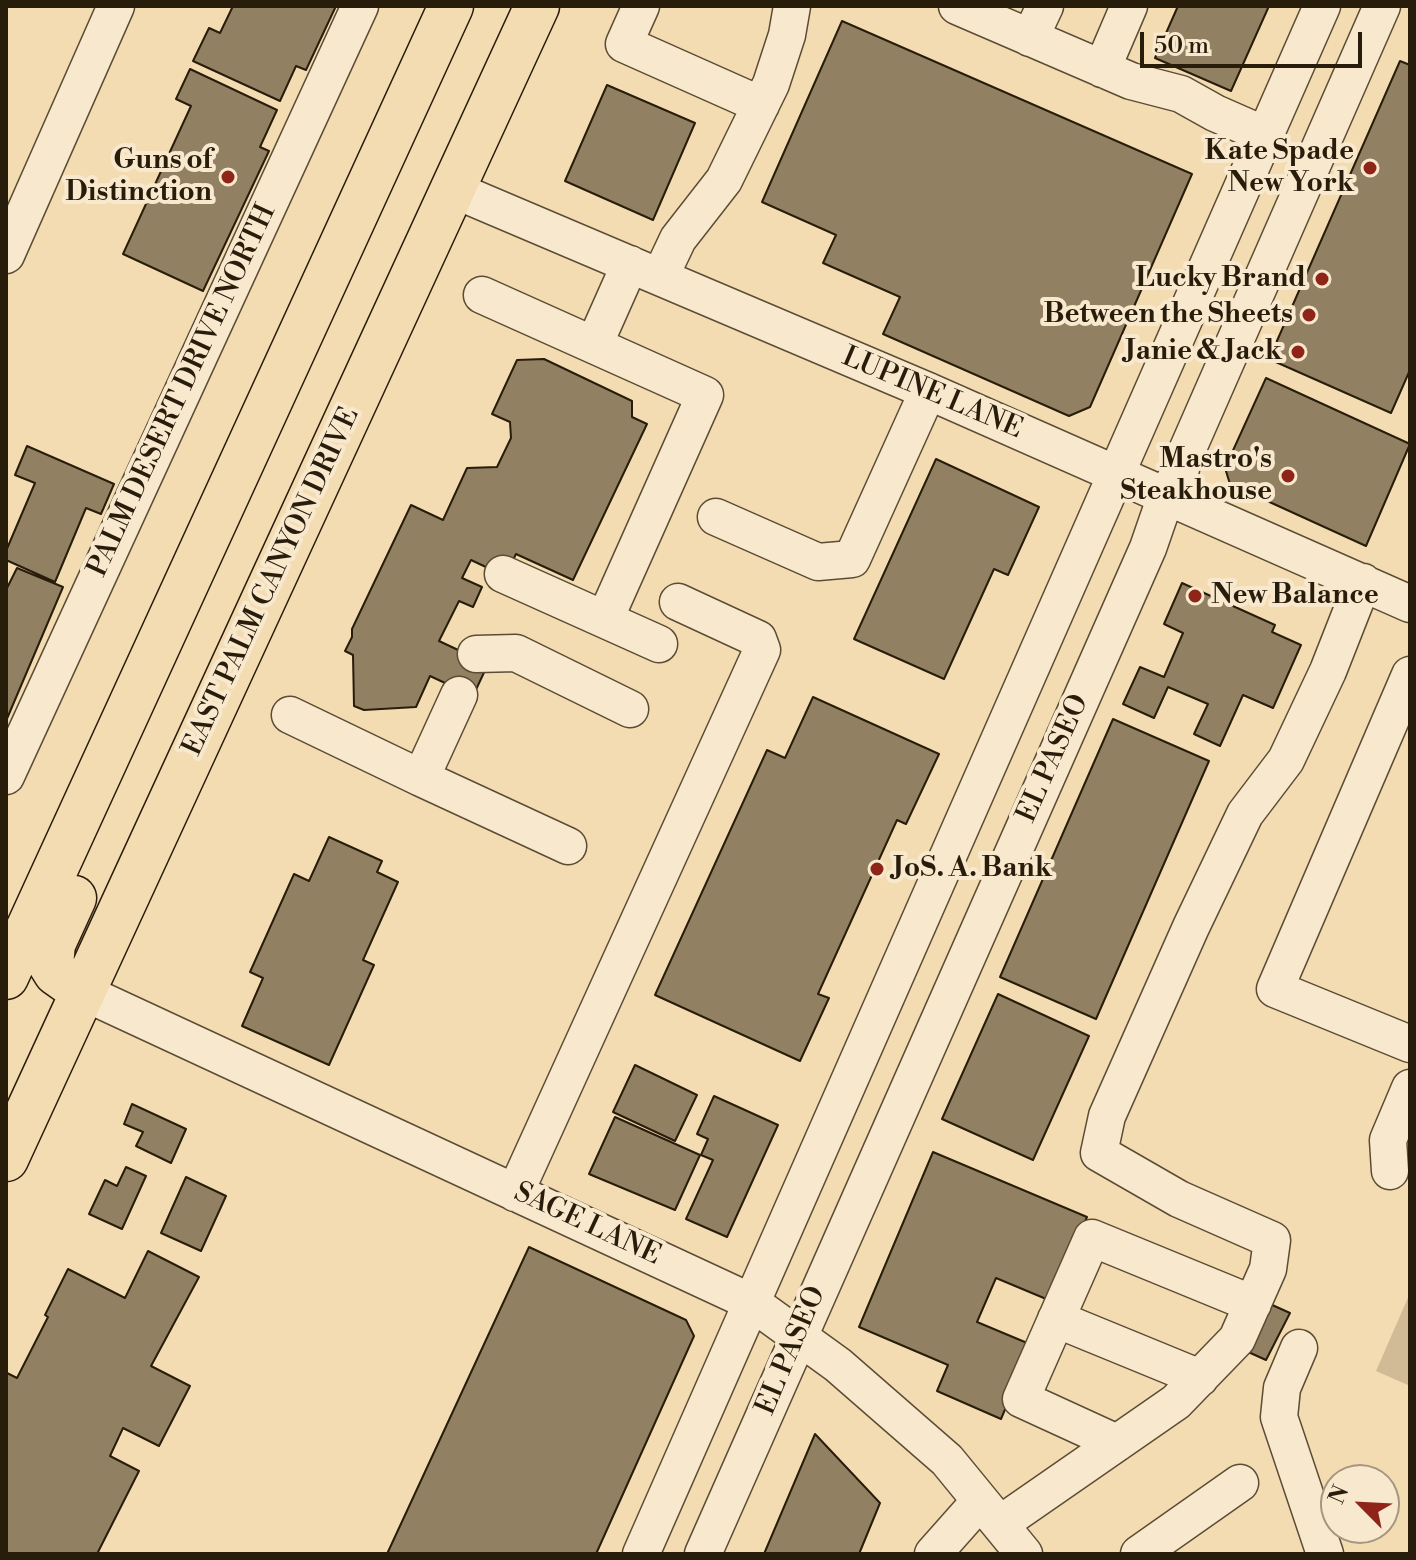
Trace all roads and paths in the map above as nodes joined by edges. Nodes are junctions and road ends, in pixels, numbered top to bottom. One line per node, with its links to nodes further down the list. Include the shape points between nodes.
1 (116, 6): 16 (street)
2 (360, 6): 36 (street, PALM DESERT DRIVE NORTH)
3 (451, 6): 29 (main road)
4 (537, 6): 15 (main road, EAST PALM CANYON DRIVE)
5 (641, 6): 13 (street, via 624,44)
6 (957, 6): 11 (street)
7 (1129, 6): 12 (street)
8 (1322, 6): 14 (street, EL PASEO)
9 (1382, 6): 22 (street, EL PASEO)
10 (781, 10): 13 (street, via 771,84)
11 (1037, 22): 12 (street)
12 (1102, 69): 14 (street, via 1181,94)
13 (761, 105): 17 (street, via 724,180 678,239)
14 (1265, 135): 21 (street, EL PASEO)
15 (452, 189): 17 (street, LUPINE LANE); 40 (main road, EAST PALM CANYON DRIVE)
16 (6, 255)
17 (645, 270): 19 (street); 20 (street, LUPINE LANE)
18 (482, 295): 19 (street)
19 (594, 345): 28 (street, via 705,395)
20 (928, 391): 21 (street, LUPINE LANE); 23 (street, via 852,559 818,562)
21 (1115, 473): 22 (street, LUPINE LANE); 46 (street, EL PASEO)
22 (1166, 496): 25 (street, LUPINE LANE); 49 (street, EL PASEO, via 1148,548)
23 (716, 517)
24 (503, 574): 28 (street)
25 (1363, 582): 27 (street, LUPINE LANE); 47 (street, via 1286,760 1245,814 1191,927 1107,1116 1099,1153 1179,1199 1272,1240 1268,1269)
26 (678, 602): 45 (street, via 758,639 762,650)
27 (1410, 604)
28 (605, 619): 30 (street)
29 (166, 630): 39 (main road); 40 (main road, via 158,701 146,743 50,955 56,973)
30 (659, 644)
31 (476, 654): 34 (street, via 516,653)
32 (1410, 675): 41 (street, via 1275,989)
33 (459, 695): 37 (street)
34 (630, 709)
35 (290, 715): 37 (street)
36 (6, 776)
37 (421, 778): 38 (street)
38 (568, 846)
39 (6, 977)
40 (83, 992): 43 (main road, EAST PALM CANYON DRIVE); 45 (street, SAGE LANE)
41 (1410, 1044)
42 (1410, 1088): 44 (street, via 1388,1140)
43 (6, 1159)
44 (1390, 1171)
45 (515, 1193): 46 (street, SAGE LANE)
46 (751, 1302): 49 (street, SAGE LANE); 55 (street, EL PASEO)
47 (1253, 1304): 48 (street, via 1092,1238); 51 (street, via 1237,1339)
48 (1056, 1319): 51 (street); 52 (street, via 1021,1399)
49 (798, 1335): 54 (street, SAGE LANE, via 947,1460); 56 (street, EL PASEO)
50 (1299, 1348): 60 (street, via 1282,1388 1279,1417)
51 (1200, 1378): 52 (street, via 1176,1402)
52 (1117, 1443): 54 (street)
53 (1240, 1483): 59 (street)
54 (990, 1512): 57 (street); 58 (street, SAGE LANE)
55 (641, 1554)
56 (703, 1554)
57 (933, 1554)
58 (1024, 1554)
59 (1139, 1554)
60 (1325, 1554)

